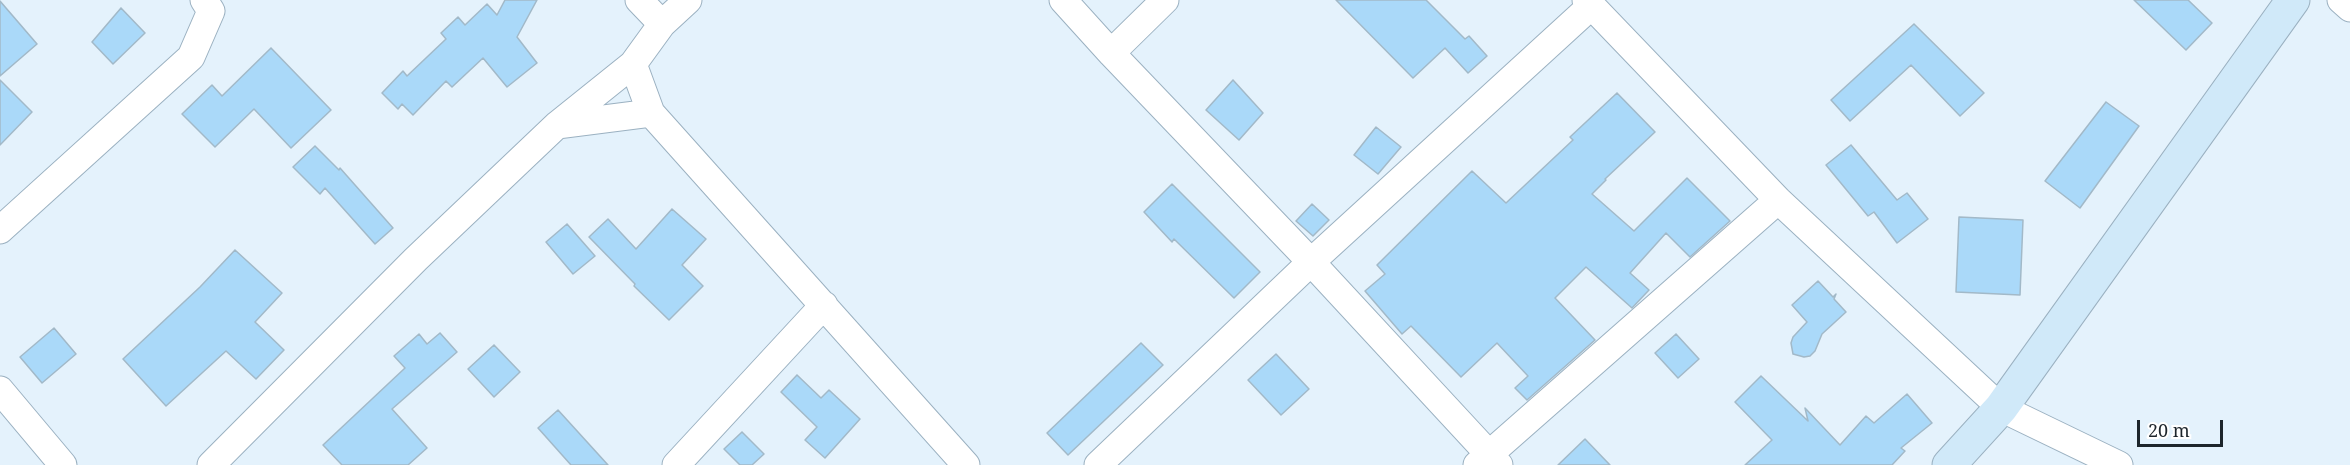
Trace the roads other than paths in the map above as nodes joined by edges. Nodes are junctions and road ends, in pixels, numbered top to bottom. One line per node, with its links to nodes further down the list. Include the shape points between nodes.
1 (204, 0): 16 (street, via 211,11 191,57)
2 (639, 0): 10 (street)
3 (688, 0): 10 (street)
4 (1063, 0): 11 (street)
5 (1165, 0): 11 (street)
6 (2293, 0): 20 (main road)
7 (2341, 0): 9 (street)
8 (1588, 3): 15 (street); 17 (street)
9 (2350, 8)
10 (662, 24): 12 (street)
11 (1111, 53): 17 (street)
12 (633, 64): 13 (street); 14 (street)
13 (651, 113): 14 (street); 18 (street)
14 (557, 125): 23 (street, via 416,259)
15 (1778, 200): 20 (street); 21 (street)
16 (0, 230)
17 (1311, 262): 21 (street); 26 (street)
18 (824, 305): 24 (street); 25 (street)
19 (0, 390): 22 (street)
20 (2001, 408): 27 (main road); 28 (street)
21 (1488, 462)
22 (63, 465)
23 (211, 465)
24 (676, 465)
25 (966, 465)
26 (1098, 465)
27 (1949, 465)
28 (2119, 465)

